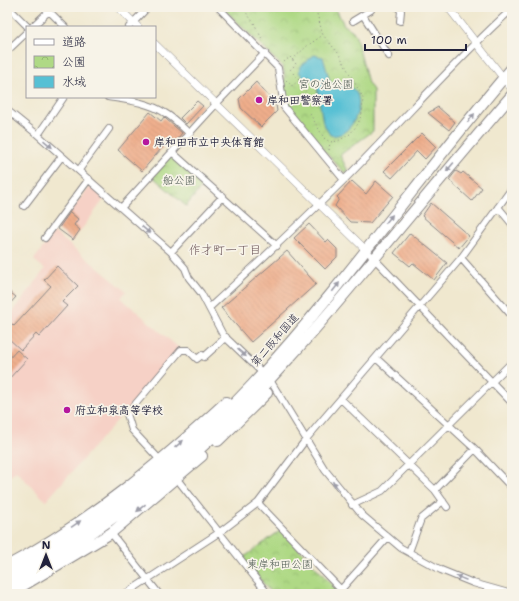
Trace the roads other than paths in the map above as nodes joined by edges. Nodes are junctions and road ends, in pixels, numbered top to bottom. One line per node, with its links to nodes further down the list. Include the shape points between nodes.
1 (8, 7): 13 (street)
2 (118, 7): 16 (street)
3 (148, 7): 16 (street)
4 (218, 7): 21 (street)
5 (371, 7): 10 (street, via 371,10)
6 (398, 7): 12 (street, via 401,11)
7 (448, 7): 18 (street)
8 (51, 9): 14 (street); 15 (street)
9 (512, 9): 18 (street)
10 (363, 15): 11 (street); 22 (street)
11 (353, 21)
12 (400, 21)
13 (27, 26)
14 (33, 26)
15 (64, 26)
16 (134, 26)
17 (26, 33): 20 (street)
18 (476, 43): 24 (street); 38 (street)
19 (156, 45): 29 (street)
20 (7, 51)
21 (265, 53): 29 (street); 38 (street, via 278,68 284,107)
22 (389, 56)
23 (512, 68): 24 (highway, 第二阪和国道)
24 (504, 78): 25 (street); 48 (highway, 第二阪和国道, one-way to 24)
25 (512, 89)
26 (512, 95): 51 (highway, one-way to 51)
27 (63, 98): 33 (street)
28 (116, 98): 32 (street, via 132,100 165,113)
29 (216, 104): 32 (street); 41 (street)
30 (8, 114): 33 (street)
31 (109, 129): 36 (street)
32 (189, 133): 34 (street)
33 (38, 135): 35 (street, one-way to 35)
34 (172, 152): 40 (street); 44 (street)
35 (62, 156): 36 (street); 42 (street)
36 (78, 170): 37 (street)
37 (89, 179): 44 (street); 46 (street)
38 (344, 180): 41 (street)
39 (512, 188): 43 (street)
40 (223, 196): 47 (street); 49 (street)
41 (318, 204): 47 (street); 48 (street)
42 (24, 206)
43 (498, 207): 45 (street); 50 (street)
44 (121, 208): 49 (street, one-way to 49)
45 (512, 224)
46 (45, 238)
47 (277, 246): 53 (street)
48 (365, 249): 51 (street); 58 (highway, 第二阪和国道, one-way to 48, via 299,322 311,317)
49 (171, 252): 53 (street, via 185,268)
50 (461, 258): 52 (street); 54 (street)
51 (374, 259): 52 (street); 58 (highway, via 322,321 315,337)
52 (419, 305): 56 (street); 59 (street)
53 (209, 308): 55 (street)
54 (512, 316)
55 (226, 337): 58 (street, one-way to 58); 66 (street, via 204,357 202,355 197,359 188,350 181,350 126,414 132,430)
56 (376, 358): 61 (street); 63 (street)
57 (512, 362): 59 (street)
58 (267, 376): 60 (highway, 第二阪和国道); 64 (street); 66 (highway, one-way to 58, via 234,394); 68 (highway, via 244,417)
59 (491, 382): 62 (street); 63 (street)
60 (255, 389): 80 (highway, 第二阪和国道, via 129,497); 82 (highway, 第二阪和国道, via 190,457 131,506)
61 (341, 398): 64 (street); 67 (street)
62 (512, 403)
63 (448, 425): 65 (street); 67 (street)
64 (307, 438): 72 (street); 73 (street, one-way to 64, via 325,470)
65 (475, 449): 69 (street); 70 (street)
66 (160, 460): 79 (highway, one-way to 66, via 91,514)
67 (408, 463): 70 (street); 73 (street, via 382,491)
68 (176, 479): 75 (street); 76 (highway, one-way to 76)
69 (512, 488)
70 (436, 490): 71 (street)
71 (444, 501): 74 (street); 78 (street, via 421,518)
72 (258, 503): 75 (street); 84 (street)
73 (352, 505): 77 (street)
74 (448, 507)
75 (220, 532): 81 (street); 88 (street)
76 (111, 533): 81 (street); 85 (highway)
77 (387, 538): 78 (street); 84 (street)
78 (409, 552): 83 (street, one-way to 78, via 473,583 441,570)
79 (7, 566)
80 (7, 576)
81 (147, 579): 86 (street); 87 (street)
82 (7, 585)
83 (489, 586): 89 (street); 90 (street)
84 (341, 593)
85 (9, 594)
86 (125, 594)
87 (159, 594)
88 (268, 594)
89 (487, 594)
90 (512, 594)

